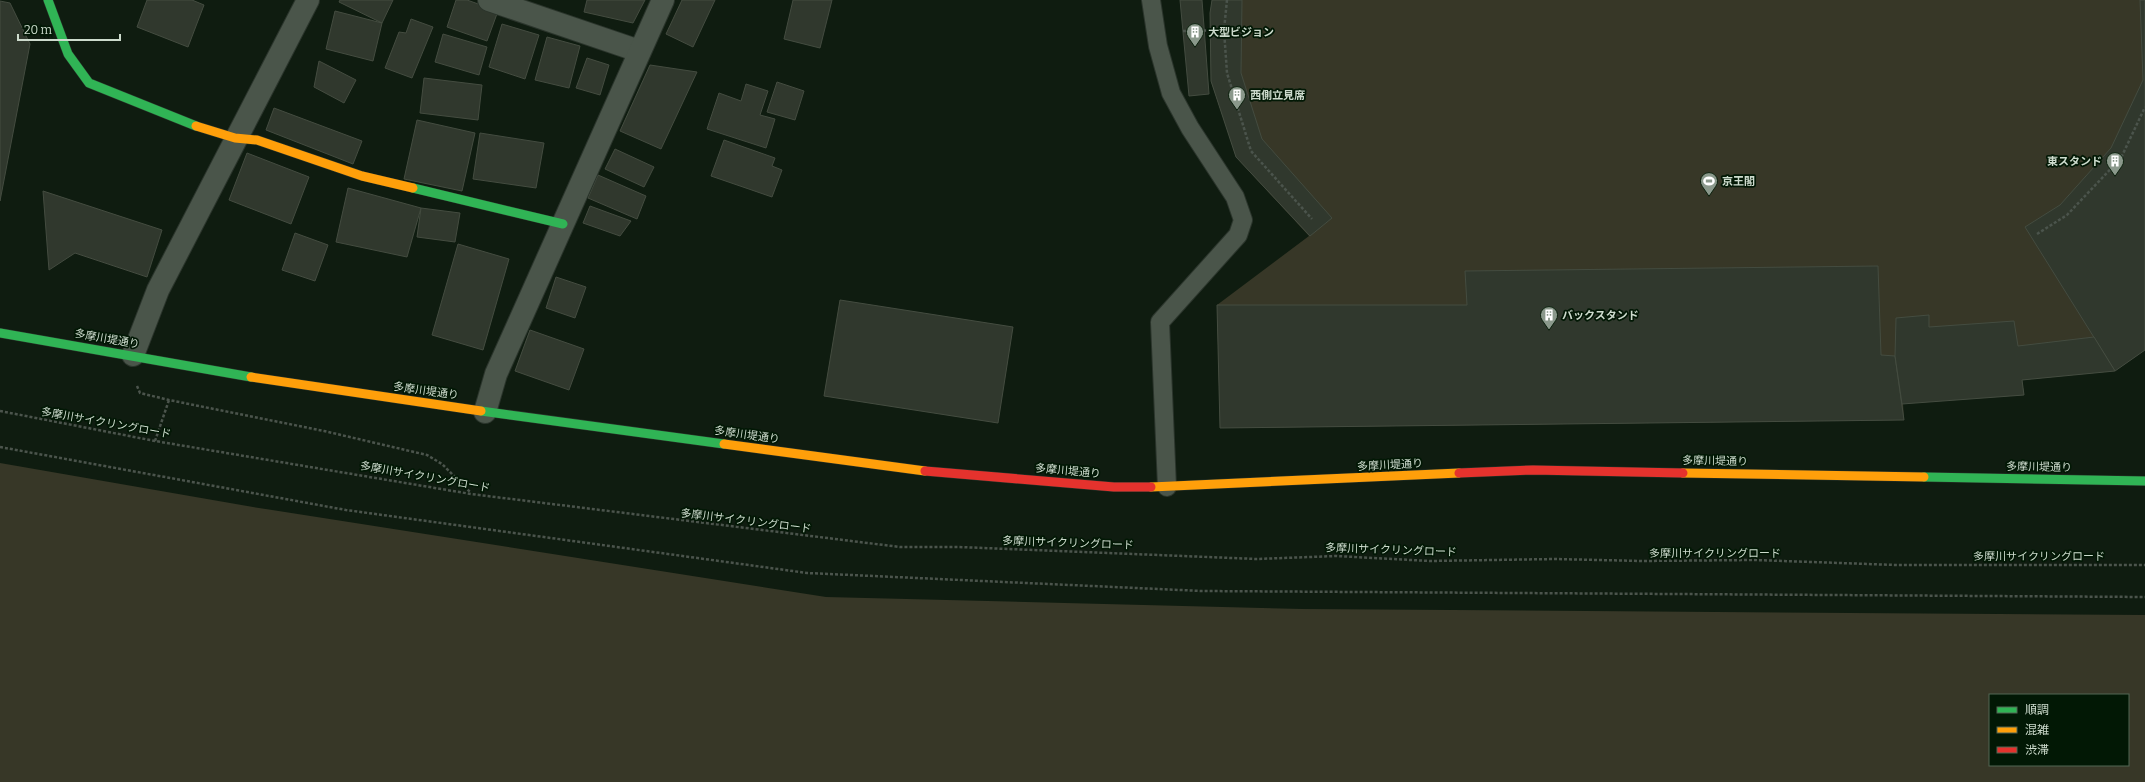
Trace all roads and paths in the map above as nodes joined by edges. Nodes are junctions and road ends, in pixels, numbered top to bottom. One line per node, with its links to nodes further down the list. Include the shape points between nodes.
1 (48, 0): 11 (street, via 67,54 89,83 210,132)
2 (308, 0): 11 (street)
3 (488, 0): 9 (street)
4 (663, 0): 9 (street)
5 (1151, 0): 8 (lane)
6 (1227, 0): 7 (path)
7 (1224, 30): 8 (path); 12 (path, via 1227,73 1251,151)
8 (1155, 32): 23 (lane, via 1171,93 1190,128 1235,197 1243,220 1238,235 1160,322)
9 (639, 51): 13 (street)
10 (2145, 108): 14 (path, via 2121,158 2067,215)
11 (235, 138): 13 (street, via 257,140 362,176); 16 (street, via 158,290)
12 (1312, 219)
13 (563, 224): 19 (street, via 496,374)
14 (2037, 234)
15 (0, 333): 16 (street, 多摩川堤通り)
16 (133, 355): 17 (path, via 131,374 140,393); 19 (street, 多摩川堤通り, via 199,369)
17 (169, 400): 20 (path); 24 (path, via 427,454 442,464)
18 (0, 412): 20 (path, 多摩川サイクリングロード)
19 (485, 412): 23 (street, 多摩川堤通り, via 907,469 1114,486)
20 (155, 441): 24 (path, 多摩川サイクリングロード)
21 (0, 447): 26 (path, via 346,510 807,573 1202,591)
22 (2145, 481): 23 (street, 多摩川堤通り, via 1533,470)
23 (1167, 487)
24 (471, 494): 25 (path, 多摩川サイクリングロード, via 900,547 1257,559 1336,556 1430,561 1755,560 1896,565)
25 (2145, 565)
26 (2145, 597)

